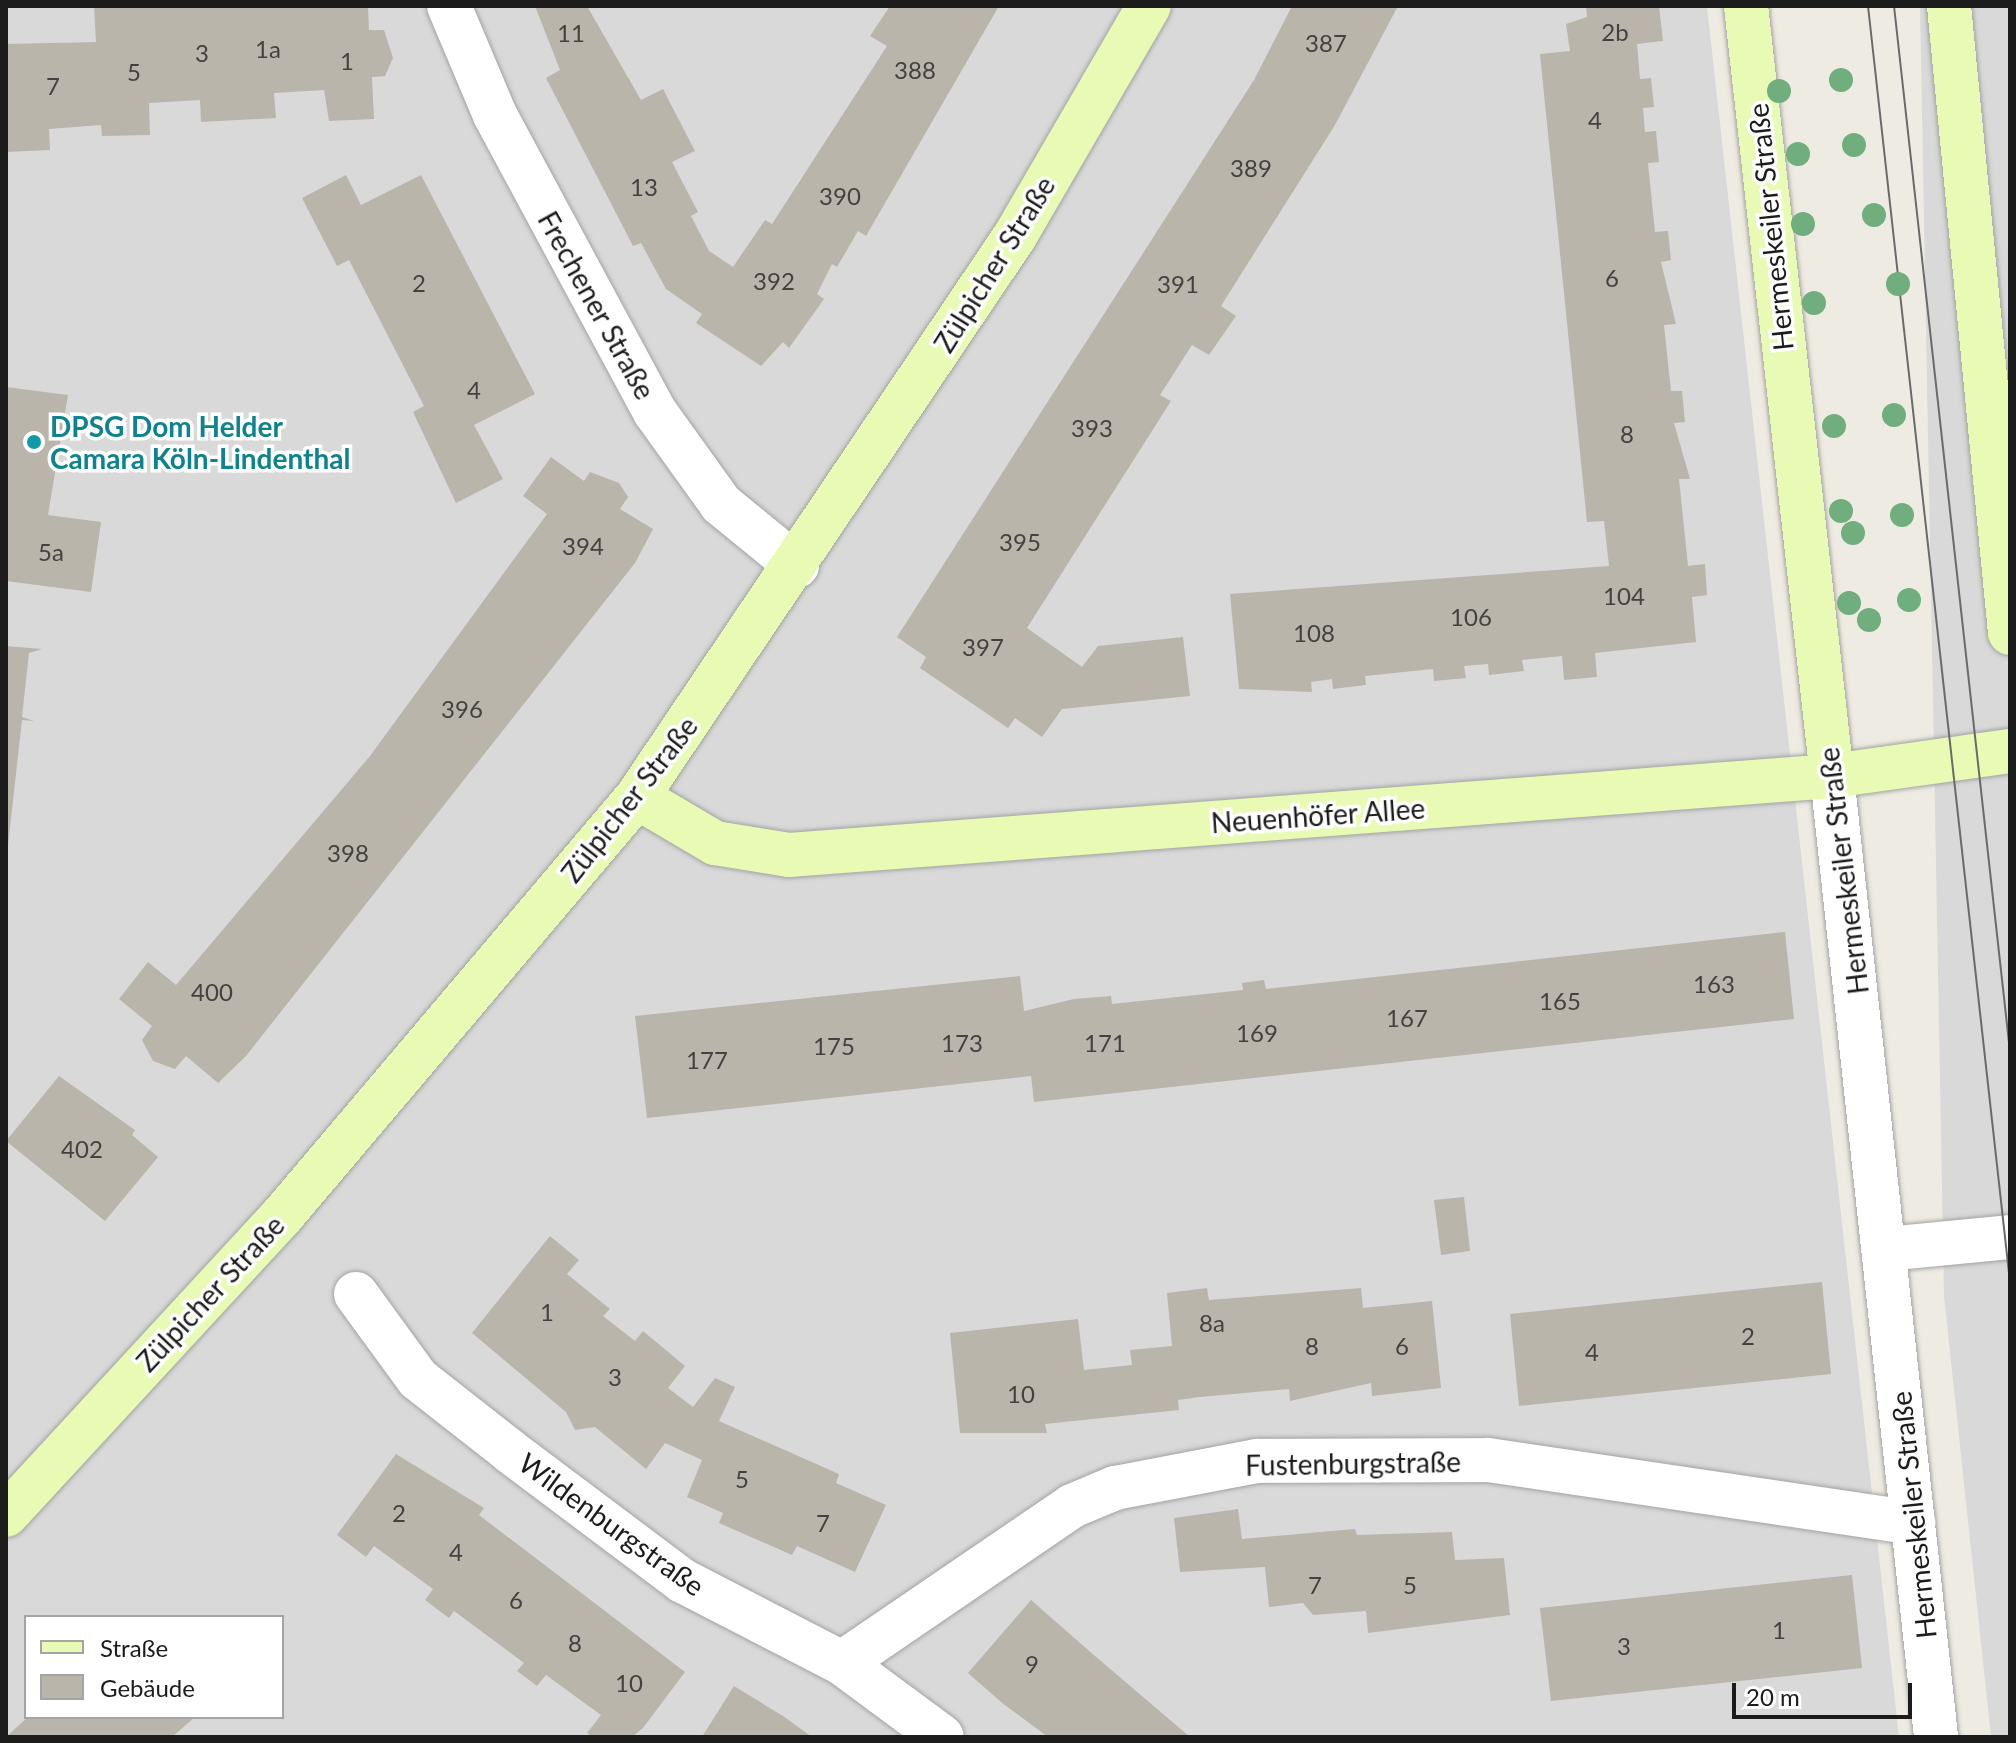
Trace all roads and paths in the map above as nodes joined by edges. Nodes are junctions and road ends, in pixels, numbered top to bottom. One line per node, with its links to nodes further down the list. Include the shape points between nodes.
1 (449, 6): 5 (street, Frechener Straße, via 495,115 655,412 721,504)
2 (1149, 6): 5 (street, Zülpicher Straße, via 1015,236)
3 (1746, 6): 8 (street, Hermeskeiler Straße)
4 (1949, 6): 6 (street)
5 (797, 566): 9 (street, Zülpicher Straße)
6 (2010, 633)
7 (2010, 751): 8 (street, Neuenhöfer Allee)
8 (1832, 776): 9 (street, Neuenhöfer Allee, via 789,855 715,843); 11 (street, Hermeskeiler Straße)
9 (637, 797): 13 (street, Zülpicher Straße, via 282,1216)
10 (2010, 1237): 11 (street)
11 (1886, 1249): 14 (street, Hermeskeiler Straße)
12 (356, 1294): 15 (street, Wildenburgstraße, via 418,1379 511,1452 683,1581)
13 (6, 1515)
14 (1913, 1523): 15 (street, Fustenburgstraße, via 1488,1460 1257,1461 1115,1488 1072,1506); 17 (street, Hermeskeiler Straße)
15 (842, 1663): 16 (street, Wildenburgstraße)
16 (942, 1737)
17 (1936, 1737)

